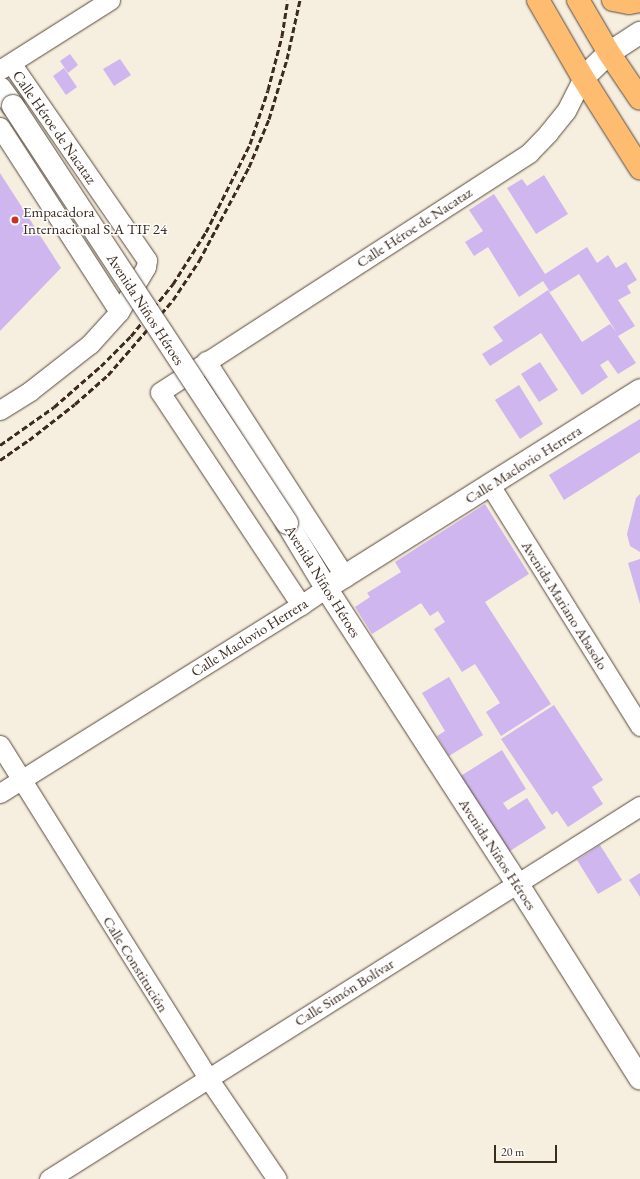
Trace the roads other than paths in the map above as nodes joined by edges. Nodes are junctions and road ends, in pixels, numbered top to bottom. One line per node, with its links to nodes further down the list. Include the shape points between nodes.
1 (110, 0): 8 (street)
2 (538, 0): 9 (main road)
3 (578, 0): 7 (main road)
4 (613, 0): 5 (main road, via 629,3)
5 (640, 1)
6 (640, 33): 7 (street, Calle Héroe de Nacataz)
7 (609, 53): 9 (street, Calle Héroe de Nacataz); 11 (main road)
8 (6, 66): 14 (street, Calle Héroe de Nacataz, via 147,260 146,267)
9 (583, 78): 13 (main road); 15 (street, Calle Héroe de Nacataz, via 566,111 529,153)
10 (0, 88): 20 (street, Avenida Niños Héroes, bridge, via 287,523)
11 (640, 99)
12 (0, 128): 14 (street)
13 (640, 168)
14 (119, 312): 17 (street, Calle Héroe de Nacataz, via 90,344 30,391)
15 (206, 361): 19 (street); 21 (street, Calle Héroe de Nacataz, via 160,392)
16 (640, 390): 18 (street, Calle Maclovio Herrera)
17 (0, 410)
18 (490, 485): 19 (street, Calle Maclovio Herrera); 22 (street, Avenida Mariano Abasolo)
19 (345, 576): 20 (street, Calle Maclovio Herrera)
20 (326, 588): 21 (street, Calle Maclovio Herrera); 27 (street, Avenida Niños Héroes)
21 (301, 605): 24 (street, Calle Maclovio Herrera)
22 (640, 726)
23 (0, 745): 24 (street, Calle Constitución)
24 (21, 780): 25 (street, Calle Maclovio Herrera); 28 (street, Calle Constitución)
25 (0, 793)
26 (640, 806): 27 (street, Calle Simón Bolívar)
27 (517, 883): 28 (street, Calle Simón Bolívar); 29 (street, Avenida Niños Héroes)
28 (208, 1078): 30 (street, Calle Simón Bolívar); 31 (street, Calle Constitución)
29 (640, 1078)
30 (49, 1179)
31 (277, 1179)

